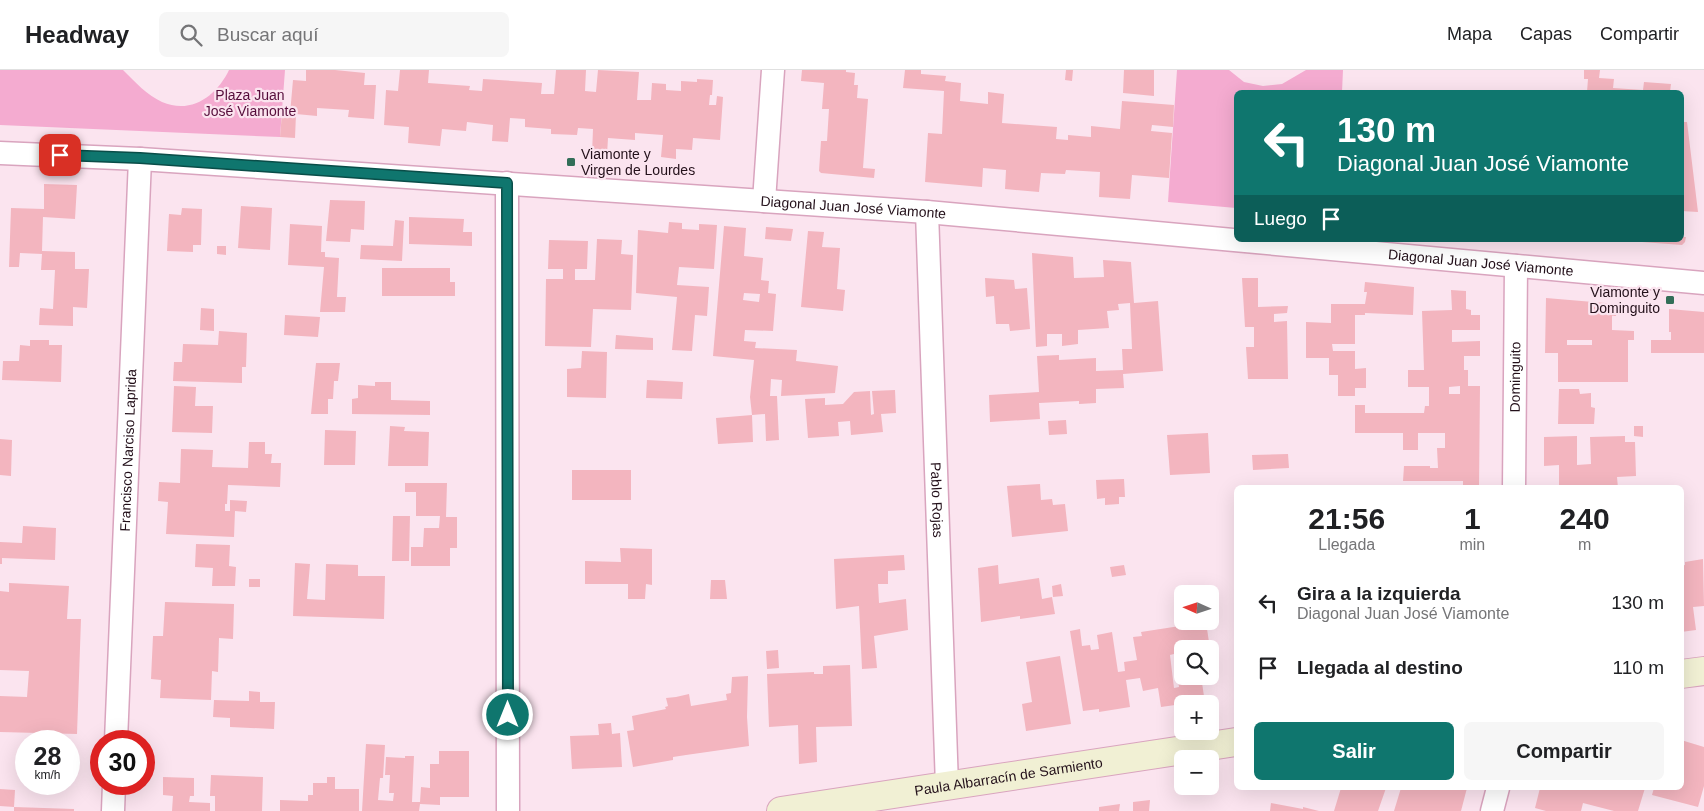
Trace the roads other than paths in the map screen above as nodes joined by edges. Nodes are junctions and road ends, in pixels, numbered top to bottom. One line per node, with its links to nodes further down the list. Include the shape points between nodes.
1 (772, 70): 5 (street)
2 (0, 152): 3 (street, Diagonal Juan José Viamonte)
3 (140, 158): 4 (street, Diagonal Juan José Viamonte); 14 (street, Francisco Narciso Laprida)
4 (507, 183): 5 (street, Diagonal Juan José Viamonte); 20 (street)
5 (764, 201): 6 (street, Diagonal Juan José Viamonte)
6 (927, 212): 7 (street, Diagonal Juan José Viamonte); 16 (street, Pablo Rojas)
7 (1234, 240)
8 (1254, 242): 9 (street, Diagonal Juan José Viamonte)
9 (1516, 266): 10 (street, Diagonal Juan José Viamonte); 11 (street, Dominguito)
10 (1704, 283)
11 (1514, 485)
12 (1704, 671): 13 (main road)
13 (1684, 674)
14 (116, 730)
15 (1234, 742): 16 (main road, Paula Albarracín de Sarmiento)
16 (947, 786): 22 (main road, Paula Albarracín de Sarmiento)
17 (1497, 790): 23 (street)
18 (114, 795): 19 (street)
19 (113, 811)
20 (508, 811)
21 (781, 811): 22 (main road, Paula Albarracín de Sarmiento)
22 (785, 811)
23 (1492, 811)

